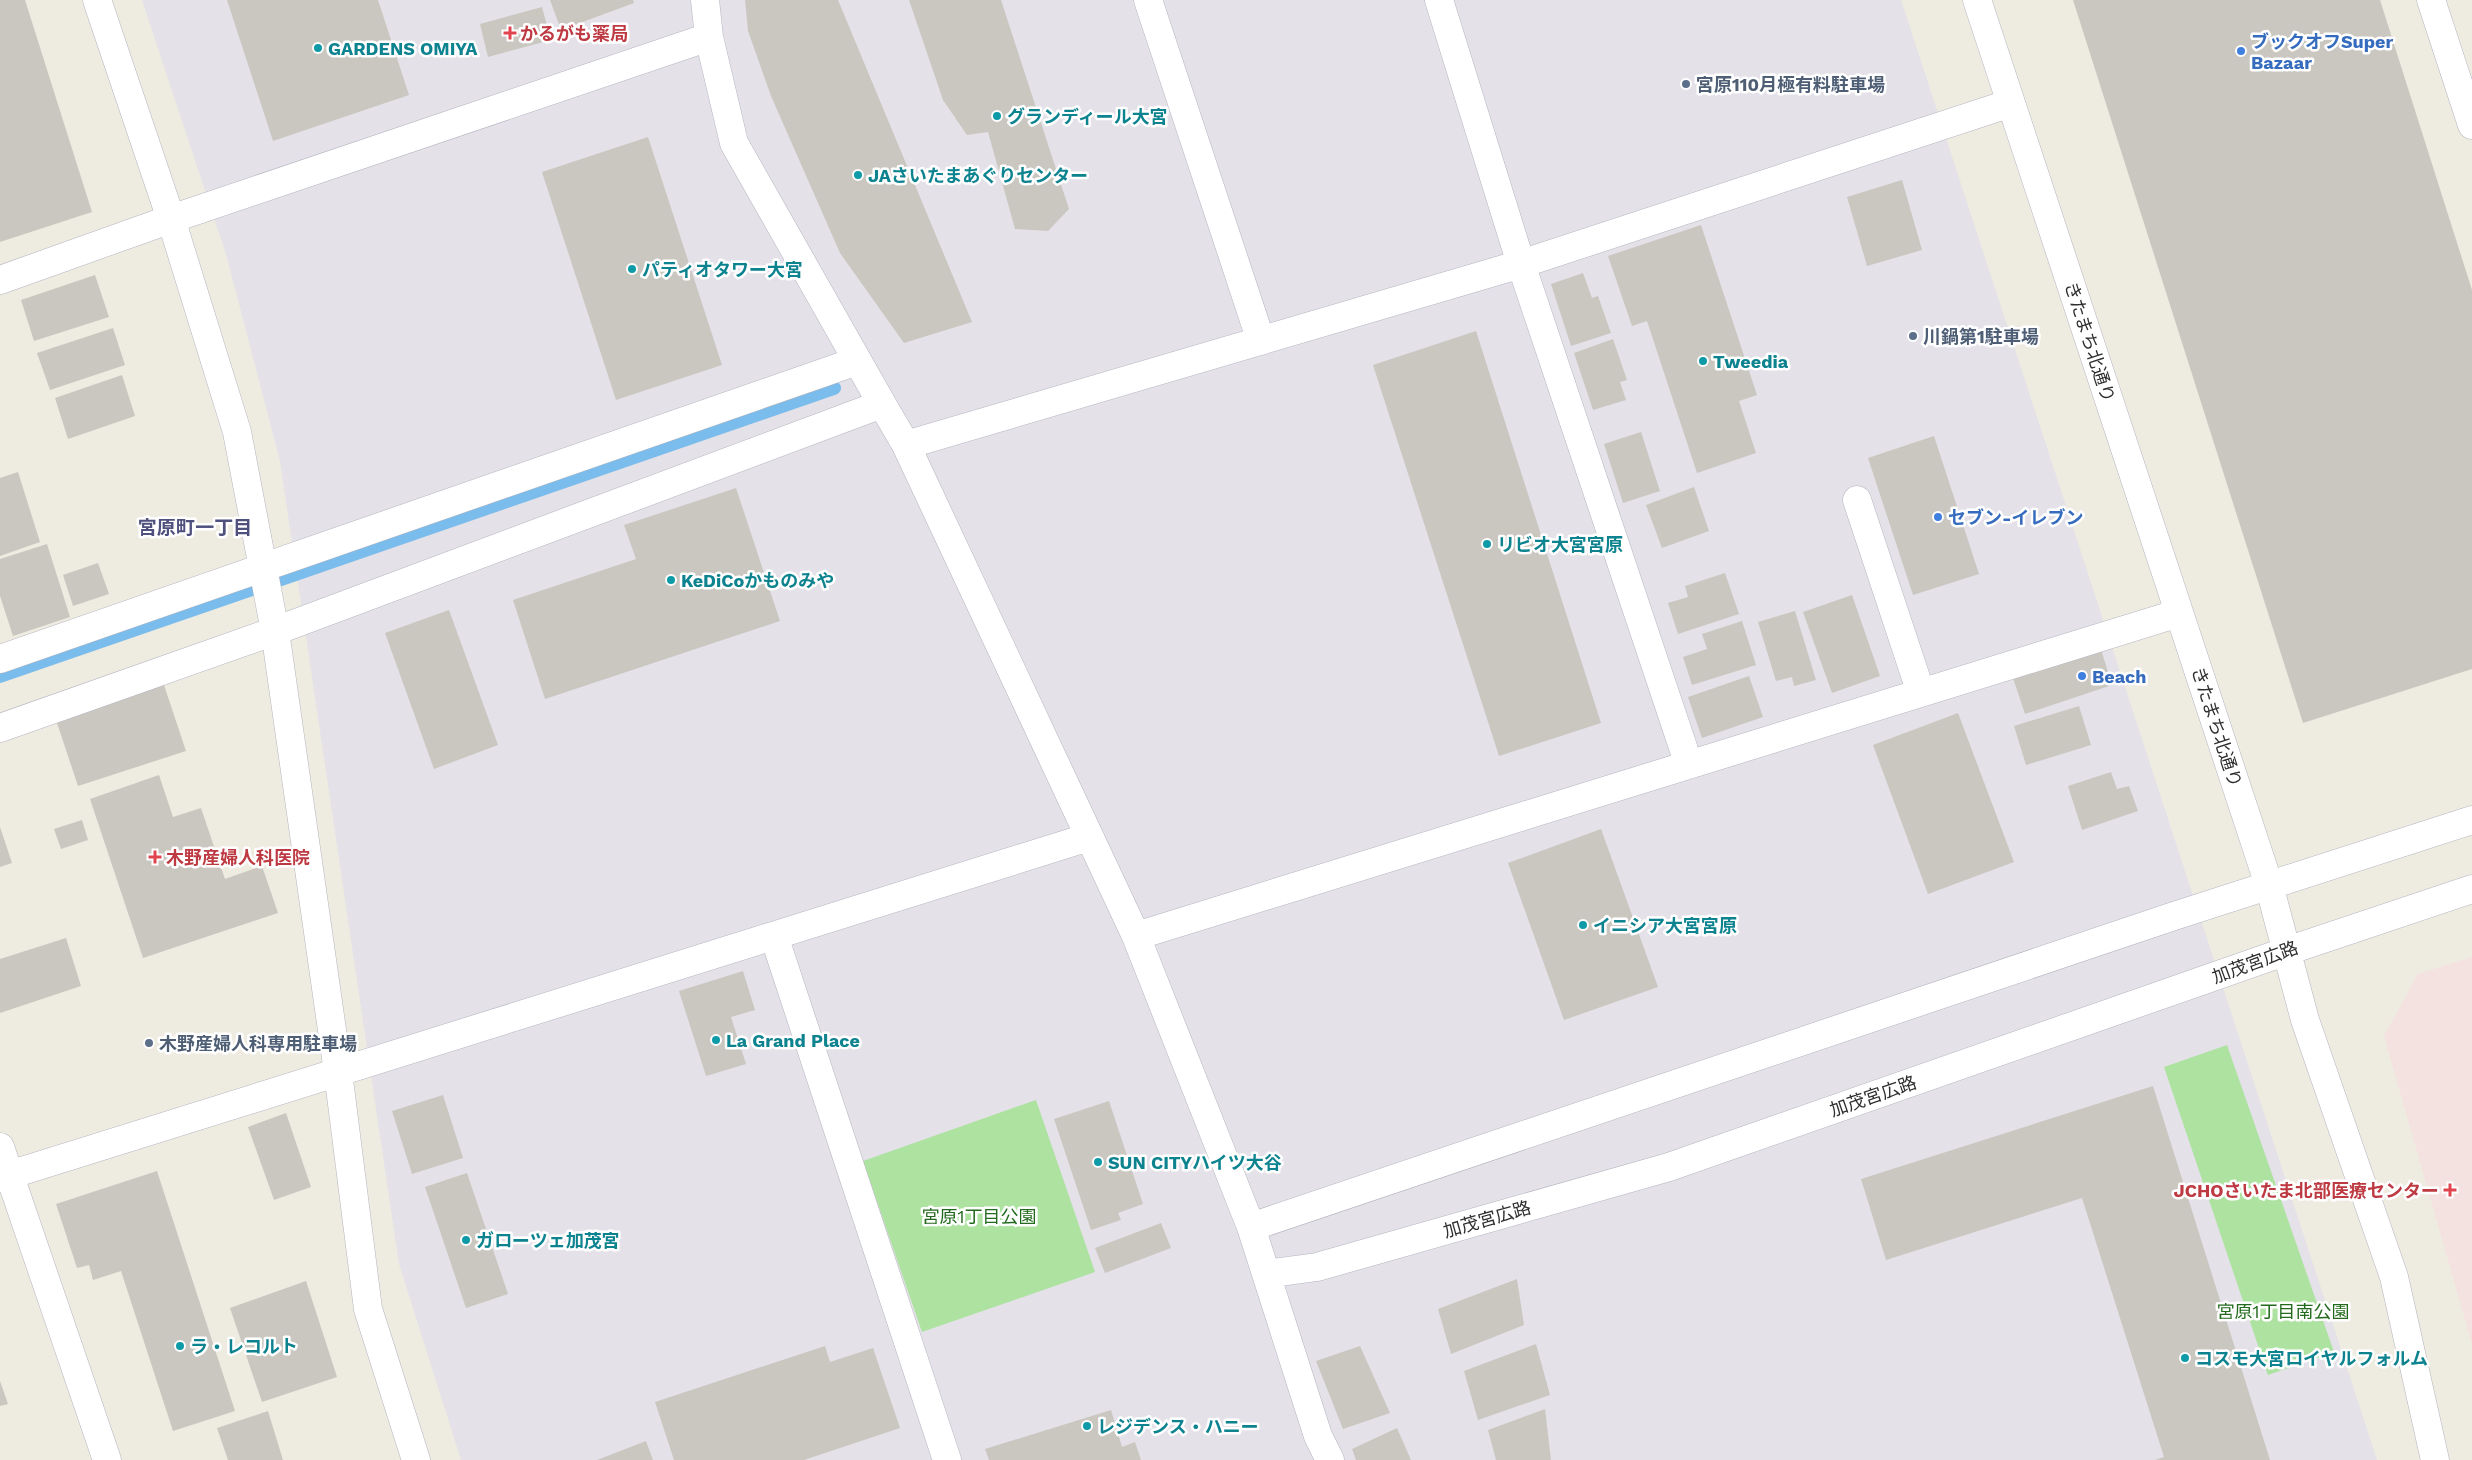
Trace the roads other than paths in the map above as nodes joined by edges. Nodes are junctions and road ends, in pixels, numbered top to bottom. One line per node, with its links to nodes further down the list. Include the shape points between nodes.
1 (97, 0): 10 (street)
2 (704, 0): 7 (street)
3 (1148, 0): 13 (street)
4 (1439, 0): 11 (street)
5 (1977, 0): 8 (street, きたまち北通り)
6 (2431, 0): 9 (street)
7 (709, 37): 10 (street); 14 (street, via 734,143)
8 (2011, 102): 11 (street); 19 (street, きたまち北通り)
9 (2472, 125)
10 (171, 220): 12 (street); 18 (street, via 237,432)
11 (1522, 264): 13 (street); 24 (street)
12 (0, 280)
13 (1261, 340): 16 (street)
14 (857, 361): 15 (street); 18 (street)
15 (882, 404): 16 (street); 20 (street)
16 (906, 446): 26 (street)
17 (1857, 500): 22 (street)
18 (263, 570): 20 (street); 21 (street)
19 (2179, 613): 22 (street); 27 (street, きたまち北通り)
20 (274, 622): 23 (street); 32 (street)
21 (0, 660)
22 (1921, 693): 24 (street)
23 (0, 728)
24 (1689, 765): 30 (street)
25 (2472, 820): 27 (street)
26 (1089, 837): 29 (street); 30 (street)
27 (2269, 885): 31 (street, きたまち北通り); 35 (street)
28 (2472, 889): 31 (street, 加茂宮広路)
29 (774, 936): 32 (street); 39 (street)
30 (1136, 936): 35 (street)
31 (2287, 951): 36 (street, 加茂宮広路, via 1669,1167 1317,1268); 41 (street, きたまち北通り, via 2305,1020 2394,1277)
32 (338, 1072): 34 (street); 38 (street, via 368,1309)
33 (0, 1146): 34 (street)
34 (5, 1177): 37 (street)
35 (1251, 1227): 36 (street)
36 (1266, 1274): 40 (street, via 1318,1436)
37 (107, 1460)
38 (416, 1460)
39 (947, 1460)
40 (1330, 1460)
41 (2435, 1460)

